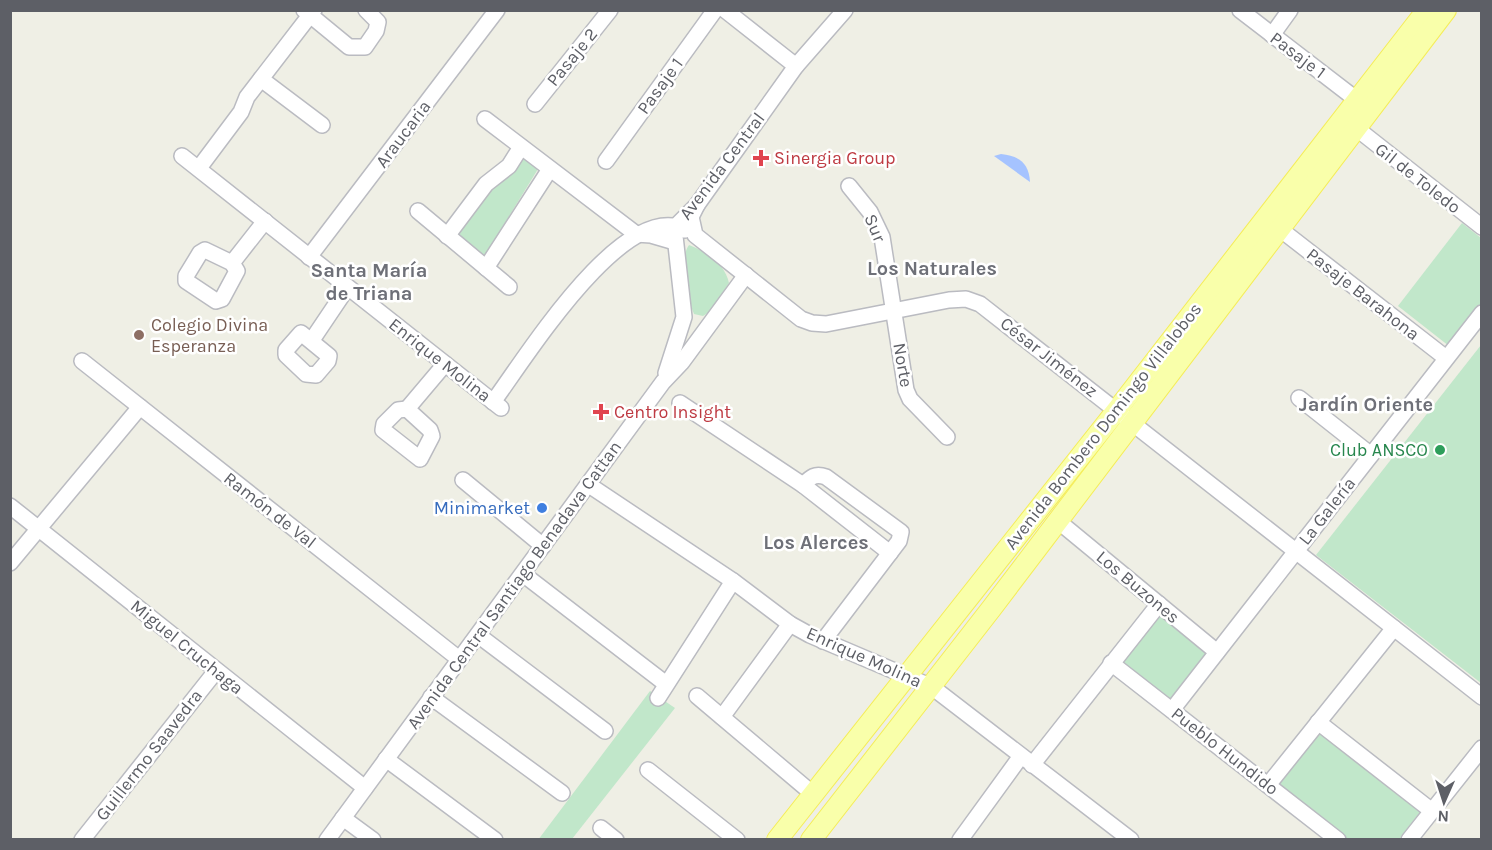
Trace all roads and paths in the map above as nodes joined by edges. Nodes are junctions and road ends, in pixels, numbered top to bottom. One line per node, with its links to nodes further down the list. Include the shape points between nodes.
1 (366, 10): 11 (street, via 378,22 376,30 364,47 356,48 349,47)
2 (497, 10): 36 (street, Araucaria)
3 (610, 10): 16 (street, Pasaje 2)
4 (715, 10): 22 (street, Pasaje 1)
5 (725, 10): 13 (street)
6 (845, 10): 13 (street, Avenida Central)
7 (1240, 10): 12 (street, Pasaje 1)
8 (1290, 10): 12 (street)
9 (1427, 10): 15 (main road, Avenida Bombero Domingo Villalobos)
10 (1446, 10): 19 (main road, Avenida Bombero Domingo Villalobos)
11 (310, 12): 14 (street)
12 (1272, 35): 15 (street, Pasaje 1)
13 (796, 66): 26 (street, Avenida Central)
14 (261, 80): 18 (street); 23 (street)
15 (1357, 100): 55 (main road, Avenida Bombero Domingo Villalobos)
16 (535, 104)
17 (485, 119): 20 (street)
18 (321, 125)
19 (1356, 128): 30 (street, Gil de Toledo); 31 (main road, Avenida Bombero Domingo Villalobos)
20 (521, 147): 24 (street); 34 (street, via 509,166 486,184)
21 (182, 156): 23 (street, Enrique Molina)
22 (606, 161)
23 (199, 168): 28 (street, Enrique Molina)
24 (550, 169): 32 (street); 38 (street)
25 (849, 186): 42 (street, Sur, via 870,212 882,237)
26 (697, 205): 29 (street, Avenida Central); 33 (street, via 691,218)
27 (418, 211): 34 (street)
28 (265, 221): 36 (street, Enrique Molina); 37 (street)
29 (677, 226): 32 (street, via 662,225); 33 (street, César Jiménez); 35 (street, Avenida Central)
30 (1482, 227)
31 (1280, 229): 47 (street, Pasaje Barahona); 55 (main road, Avenida Bombero Domingo Villalobos)
32 (636, 234): 35 (street); 49 (street, Enrique Molina, via 597,266 497,405)
33 (695, 235): 39 (street, César Jiménez)
34 (447, 236): 38 (street)
35 (675, 242): 44 (street, Avenida Central)
36 (309, 257): 41 (street, Enrique Molina)
37 (232, 263)
38 (486, 268): 40 (street)
39 (746, 275): 42 (street, César Jiménez, via 801,319 812,323); 45 (street, Avenida Central Santiago Benadava Cattan)
40 (509, 287)
41 (347, 288): 46 (street); 49 (street, Enrique Molina)
42 (894, 313): 55 (street, César Jiménez, via 949,300 966,299 980,304); 56 (street, Norte, via 906,390)
43 (1482, 313): 47 (street, La Galería)
44 (684, 317): 45 (street); 50 (street, Avenida Central)
45 (707, 328): 50 (street, Avenida Central Santiago Benadava Cattan)
46 (312, 339)
47 (1446, 358): 57 (street, La Galería)
48 (82, 361): 53 (street, Ramón de Val)
49 (445, 364): 54 (street)
50 (663, 382): 59 (street, Avenida Central Santiago Benadava Cattan)
51 (1299, 398): 57 (street)
52 (680, 403): 60 (street)
53 (140, 407): 63 (street); 76 (street, Ramón de Val)
54 (407, 409)
55 (1125, 416): 62 (main road, Avenida Bombero Domingo Villalobos); 65 (street, César Jiménez); 79 (main road, Avenida Bombero Domingo Villalobos)
56 (947, 437)
57 (1371, 455): 65 (street, La Galería)
58 (463, 480): 64 (street)
59 (590, 485): 64 (street, Avenida Central Santiago Benadava Cattan); 69 (street, Enrique Molina)
60 (803, 485): 66 (street); 66 (street, via 811,476 826,477 896,526 901,532)
61 (10, 506): 63 (street, Miguel Cruchaga)
62 (1058, 521): 70 (street, Los Buzones); 81 (main road, Avenida Bombero Domingo Villalobos)
63 (40, 529): 67 (street); 78 (street, Miguel Cruchaga)
64 (543, 546): 68 (street, Avenida Central Santiago Benadava Cattan)
65 (1296, 551): 72 (street, César Jiménez); 75 (street, La Galería)
66 (890, 553): 74 (street)
67 (10, 563)
68 (523, 574): 73 (street, Avenida Central Santiago Benadava Cattan); 80 (street)
69 (733, 581): 71 (street, Enrique Molina); 80 (street)
70 (1159, 604): 75 (street, Los Buzones); 77 (street)
71 (790, 624): 74 (street, Enrique Molina); 87 (street)
72 (1394, 628): 83 (street, César Jiménez); 88 (street)
73 (478, 635): 76 (street, Avenida Central Santiago Benadava Cattan); 89 (street)
74 (823, 641): 79 (street, Enrique Molina)
75 (1217, 652): 86 (street, La Galería)
76 (459, 659): 84 (street, Avenida Central Santiago Benadava Cattan)
77 (1111, 663): 86 (street, Pueblo Hundido); 92 (street)
78 (216, 671): 95 (street, Miguel Cruchaga); 101 (street, Guillermo Saavedra)
79 (907, 675): 81 (street, Enrique Molina); 97 (main road, Avenida Bombero Domingo Villalobos)
80 (666, 684): 85 (street)
81 (932, 687): 92 (street, Enrique Molina); 108 (main road, Avenida Bombero Domingo Villalobos)
82 (697, 696): 87 (street)
83 (1482, 696)
84 (431, 697): 91 (street, Avenida Central Santiago Benadava Cattan); 96 (street)
85 (658, 698)
86 (1172, 710): 94 (street, Pueblo Hundido)
87 (722, 717): 97 (street)
88 (1318, 722): 94 (street); 98 (street)
89 (605, 731)
90 (1482, 748): 98 (street)
91 (386, 759): 95 (street, Avenida Central Santiago Benadava Cattan); 104 (street)
92 (1026, 760): 109 (street); 110 (street, Enrique Molina)
93 (648, 770): 106 (street)
94 (1268, 784): 111 (street, Pueblo Hundido)
95 (365, 788): 99 (street, Avenida Central Santiago Benadava Cattan)
96 (562, 793)
97 (813, 794): 107 (main road, Avenida Bombero Domingo Villalobos)
98 (1432, 811): 112 (street)
99 (343, 818): 102 (street, Avenida Central Santiago Benadava Cattan); 103 (street)
100 (601, 828): 105 (street)
101 (82, 840)
102 (327, 840)
103 (373, 840)
104 (495, 840)
105 (616, 840)
106 (737, 840)
107 (777, 840)
108 (811, 840)
109 (960, 840)
110 (1131, 840)
111 (1338, 840)
112 (1409, 840)

